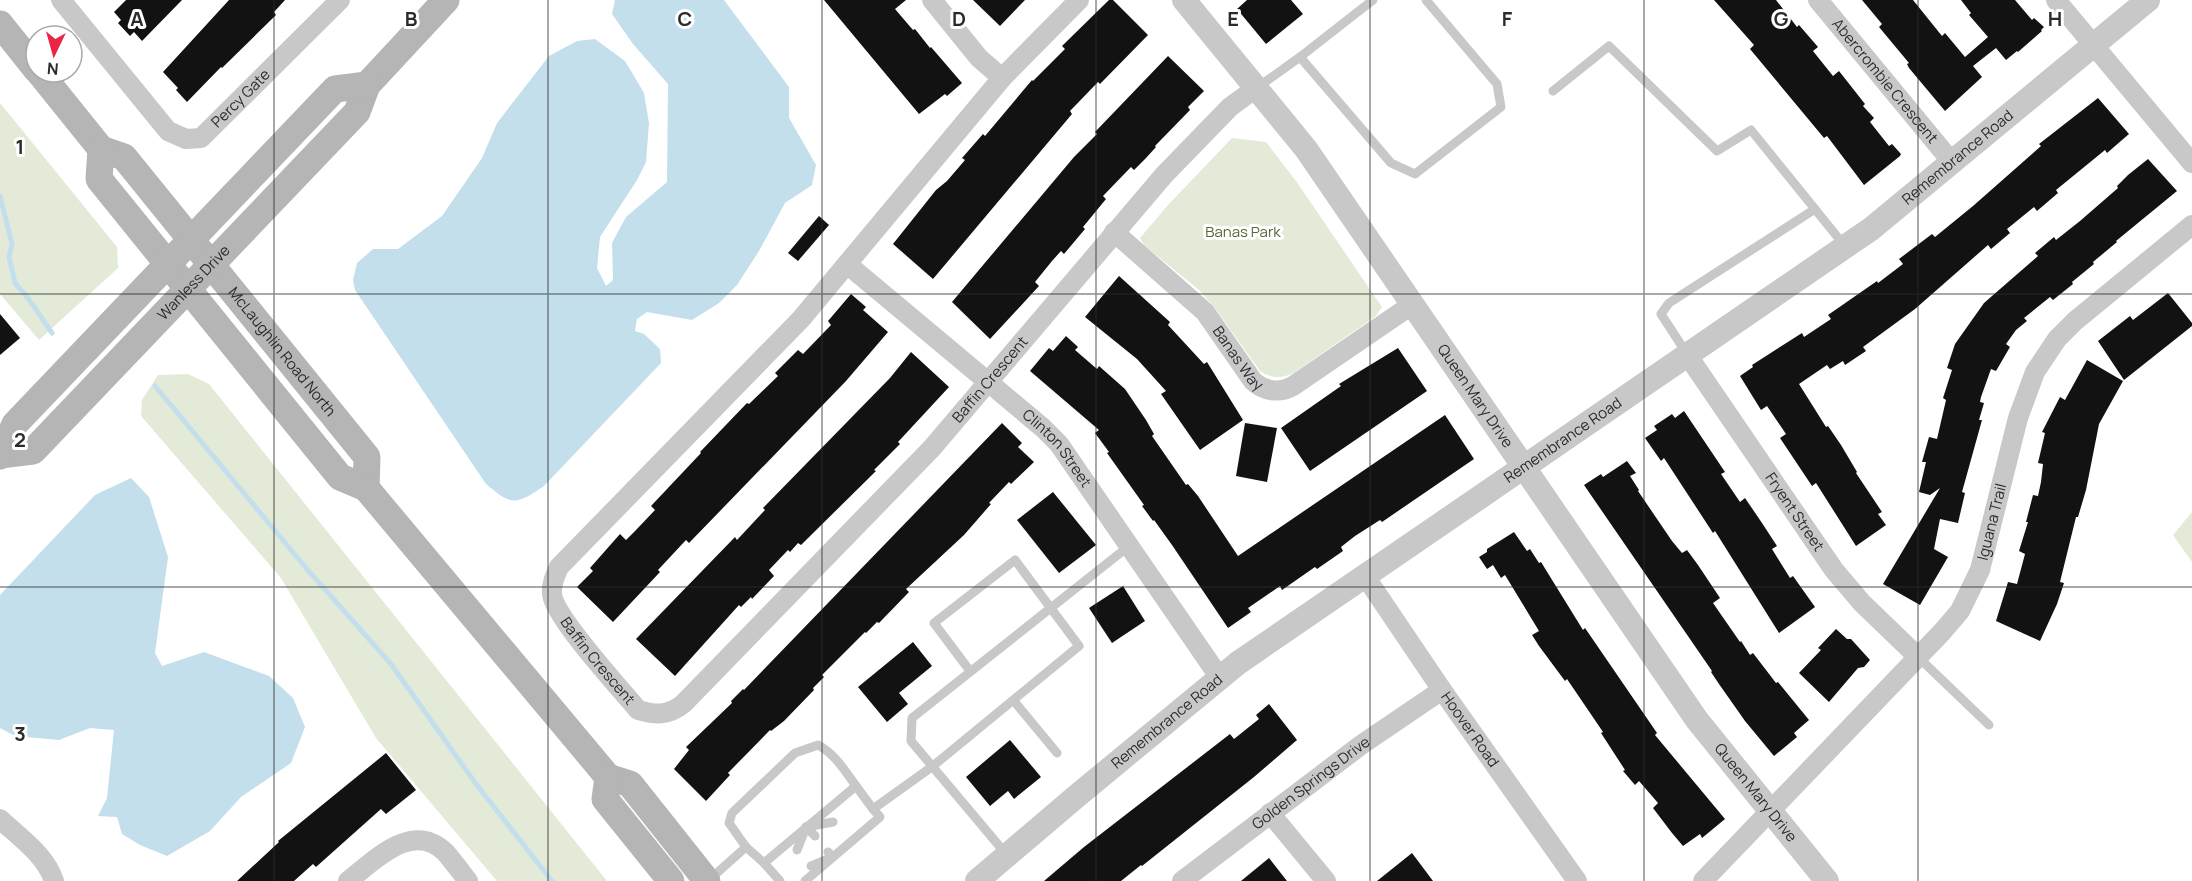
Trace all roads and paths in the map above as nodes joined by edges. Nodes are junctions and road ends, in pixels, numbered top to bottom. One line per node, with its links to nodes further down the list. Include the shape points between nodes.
1 (340, 0): 11 (street, Percy Gate, via 201,138 186,139 168,131)
2 (446, 0): 18 (main road, Wanless Drive)
3 (932, 0): 16 (street, via 979,58)
4 (1079, 0): 16 (street, Baffin Crescent)
5 (1184, 0): 19 (street, Queen Mary Drive)
6 (1373, 0): 15 (lane)
7 (1426, 0): 15 (lane, via 1497,84 1501,107 1415,174 1391,163)
8 (1818, 0): 22 (street, Abercrombie Crescent)
9 (2056, 0): 13 (street)
10 (2148, 0): 13 (street, Remembrance Road)
11 (68, 3)
12 (0, 24): 14 (main road, McLaughlin Road North)
13 (2093, 45): 22 (street, Remembrance Road); 23 (street)
14 (24, 54)
15 (1300, 57): 19 (lane)
16 (1002, 78): 31 (street, Baffin Crescent)
17 (48, 84): 21 (main road, McLaughlin Road North)
18 (367, 85): 27 (main road, Wanless Drive, via 335,89); 30 (main road, Wanless Drive, via 357,112)
19 (1256, 88): 26 (street, Baffin Crescent, via 1230,107); 33 (street, Queen Mary Drive, via 1306,149)
20 (1553, 91): 24 (lane, via 1609,46 1717,152 1751,130)
21 (101, 149): 27 (main road, McLaughlin Road North, via 124,158); 29 (main road, via 99,179)
22 (1951, 161): 28 (street, Remembrance Road)
23 (2192, 163)
24 (1815, 209): 28 (lane); 34 (lane, via 1669,303 1661,314)
25 (2192, 225): 42 (street, Iguana Trail, via 2075,321 2044,358 2018,418 1976,580 1960,611)
26 (1114, 232): 33 (street, Banas Way, via 1204,312 1253,381 1273,391 1293,386); 35 (street, Baffin Crescent)
27 (190, 238): 29 (main road, Wanless Drive); 30 (main road, McLaughlin Road North)
28 (1845, 247): 34 (street, Remembrance Road)
29 (168, 262): 32 (main road); 36 (main road, Wanless Drive, via 15,424)
30 (211, 264): 32 (main road, Wanless Drive); 38 (main road, McLaughlin Road North, via 367,457)
31 (847, 264): 35 (street, Clinton Street); 35 (street, Baffin Crescent, via 801,319 555,576 552,595 559,615 638,710 665,714 683,704 932,448)
32 (188, 288): 36 (main road, Wanless Drive, via 33,452); 38 (main road, via 340,477)
33 (1413, 304): 37 (street, Queen Mary Drive)
34 (1688, 356): 37 (street, Remembrance Road); 42 (street, Fryent Street, via 1834,570)
35 (989, 382): 39 (street, Clinton Street, via 1059,444)
36 (0, 455)
37 (1524, 467): 40 (street, Remembrance Road); 53 (street, Queen Mary Drive, via 1697,720)
38 (366, 488): 50 (main road)
39 (1129, 546): 41 (lane); 44 (street, Clinton Street)
40 (1365, 576): 44 (street, Remembrance Road); 45 (street, Hoover Road)
41 (1050, 607): 43 (lane); 43 (lane, via 1015,560 934,623); 46 (lane, via 1079,646)
42 (1917, 656): 47 (lane); 53 (street, Iguana Trail)
43 (970, 671): 49 (lane, via 912,717 912,741)
44 (1220, 678): 63 (street, Remembrance Road)
45 (1442, 690): 54 (street, Golden Springs Drive); 76 (street, Hoover Road)
46 (1014, 701): 48 (lane); 49 (lane)
47 (1989, 725)
48 (1056, 753)
49 (933, 766): 52 (lane); 63 (lane)
50 (608, 777): 70 (main road, via 605,799); 71 (main road, via 630,784)
51 (856, 786): 52 (lane); 57 (lane); 60 (lane, via 824,748 818,745 795,753 732,813 729,823)
52 (873, 809): 62 (lane, via 880,817)
53 (1770, 812): 77 (street); 78 (street, Queen Mary Drive)
54 (1270, 813): 66 (street, Golden Springs Drive); 75 (street)
55 (0, 819): 67 (street, via 44,861)
56 (832, 822): 57 (lane)
57 (806, 827): 58 (lane); 61 (lane); 64 (lane)
58 (815, 836)
59 (846, 838): 62 (lane)
60 (746, 847): 64 (lane); 71 (lane)
61 (797, 850)
62 (831, 854): 65 (lane); 73 (lane)
63 (1008, 855): 74 (street, Remembrance Road)
64 (764, 863): 72 (lane)
65 (811, 866)
66 (1183, 880)
67 (54, 881)
68 (348, 881): 69 (street, via 392,846 413,841 443,850)
69 (468, 881)
70 (670, 881)
71 (707, 881)
72 (780, 881)
73 (805, 881)
74 (977, 881)
75 (1326, 881)
76 (1577, 881)
77 (1703, 881)
78 (1827, 881)

